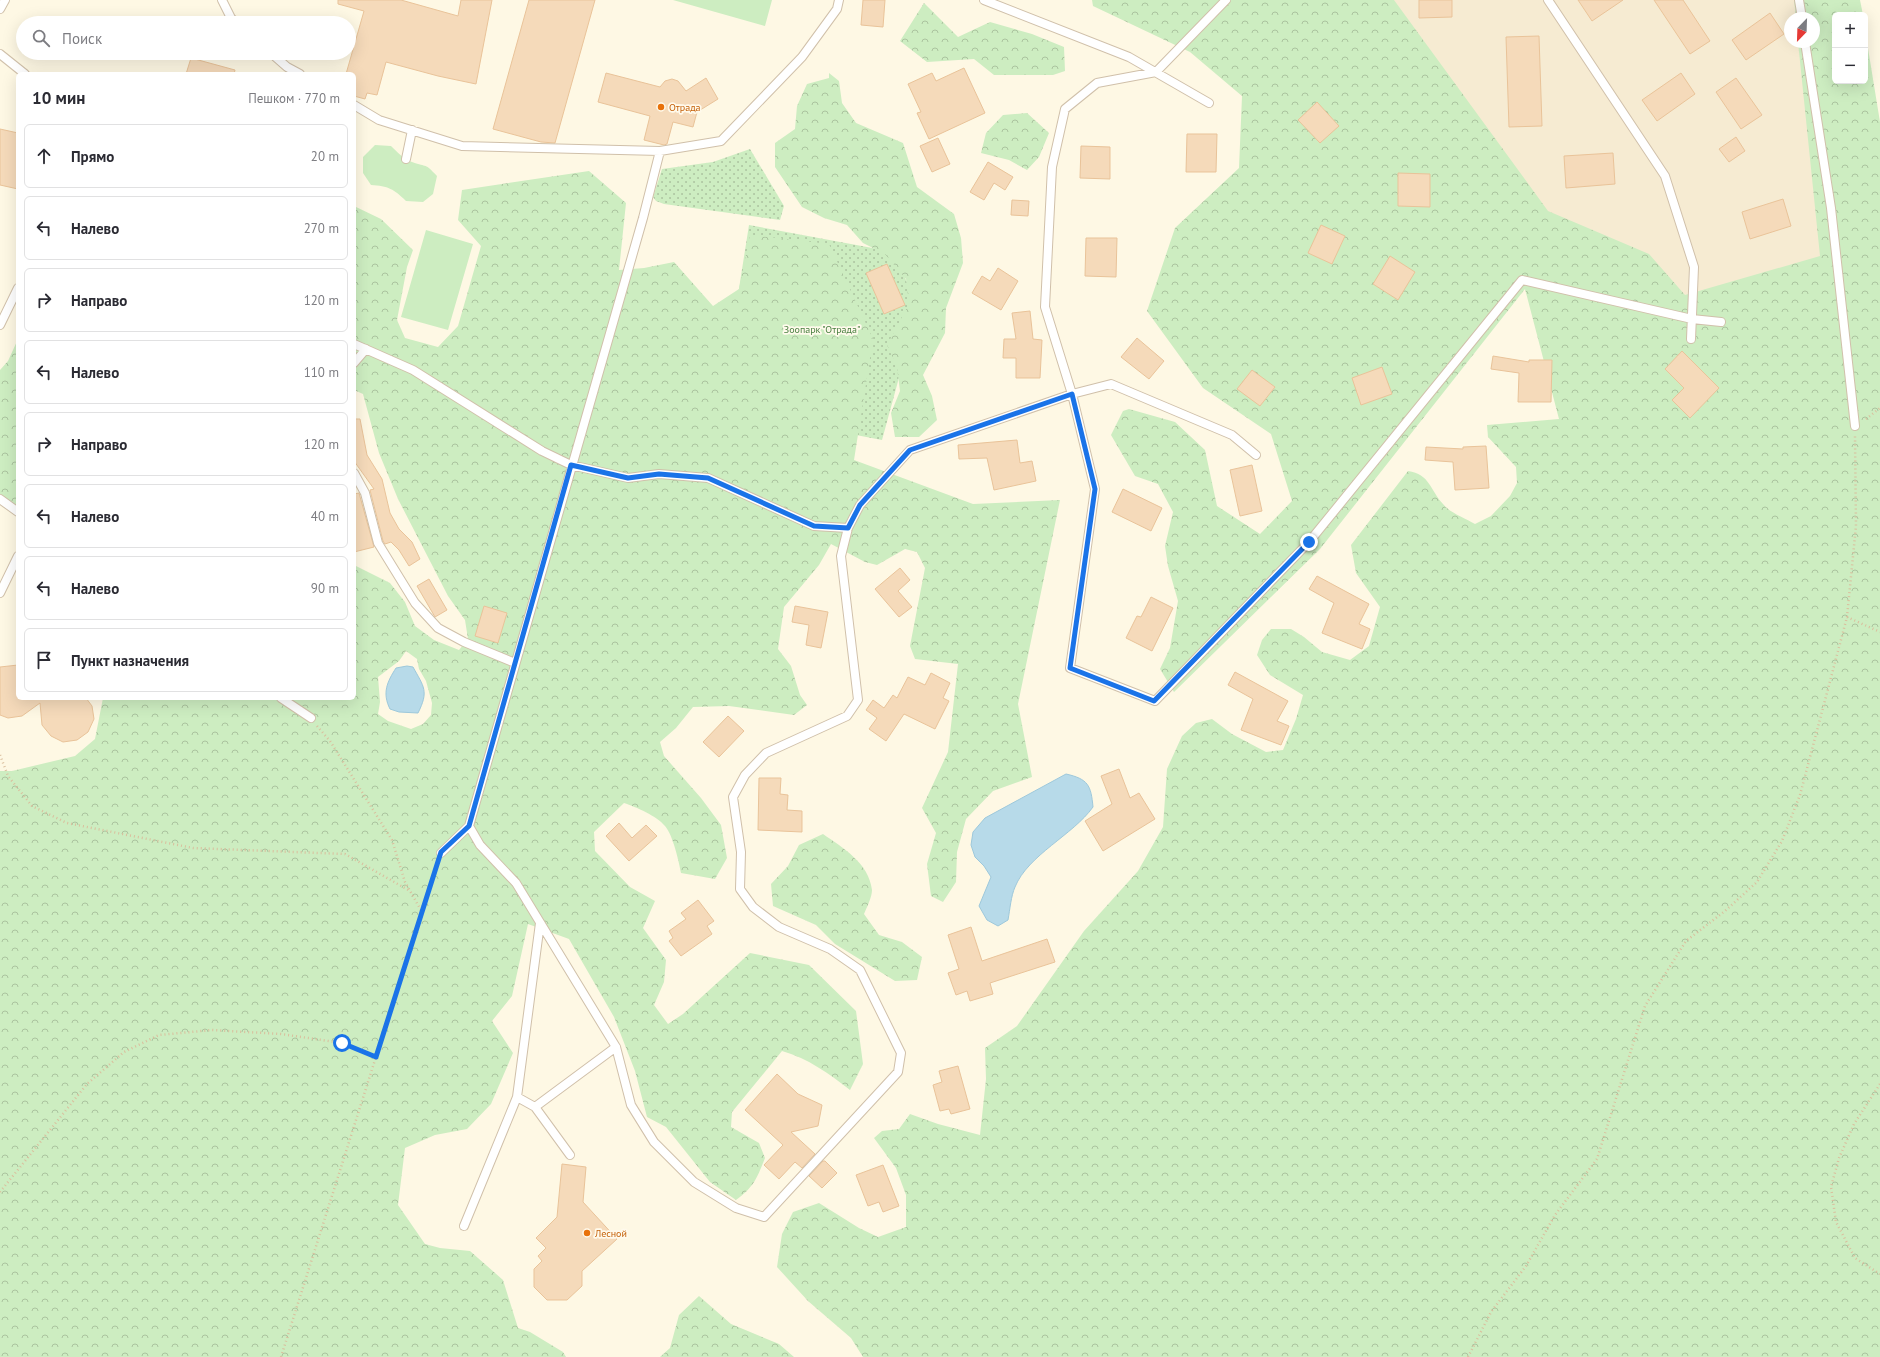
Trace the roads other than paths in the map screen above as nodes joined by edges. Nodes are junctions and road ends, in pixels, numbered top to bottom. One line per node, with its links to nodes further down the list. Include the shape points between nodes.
1 (5, 0): 8 (lane)
2 (222, 0): 10 (lane)
3 (839, 0): 20 (lane, via 837,9 802,57 721,141)
4 (984, 0): 16 (lane, via 1129,57)
5 (1226, 0): 16 (lane)
6 (1548, 0): 23 (lane, via 1665,176 1694,267)
7 (1799, 0): 9 (lane)
8 (0, 8)
9 (1801, 12)
10 (230, 16)
11 (1806, 48): 31 (lane, via 1831,208)
12 (0, 54): 14 (lane)
13 (279, 60): 15 (lane)
14 (22, 72)
15 (296, 72)
16 (1156, 72): 17 (lane); 30 (lane, via 1097,83 1065,109 1052,167 1045,307)
17 (1209, 103)
18 (356, 106): 19 (lane, via 379,120)
19 (412, 130): 20 (lane, via 462,146); 21 (lane)
20 (660, 151): 33 (lane)
21 (406, 159)
22 (16, 292): 25 (lane)
23 (1692, 319): 24 (lane); 26 (lane); 30 (lane, via 1522,280 1309,542 1154,701 1070,668 1095,489)
24 (1721, 322)
25 (0, 325)
26 (1691, 339)
27 (356, 345): 28 (lane)
28 (366, 349): 29 (lane); 33 (lane, via 413,370 542,451)
29 (356, 361)
30 (1072, 394): 32 (lane, via 1111,384 1232,436); 37 (lane, via 910,450 860,505)
31 (1855, 426)
32 (1256, 455)
33 (571, 465): 37 (lane, via 628,478 659,474 708,478 814,526); 40 (lane)
34 (356, 477): 40 (lane, via 365,494 378,543 416,603 438,628 464,642)
35 (0, 499): 36 (lane)
36 (16, 511)
37 (848, 528): 46 (lane, via 841,556 858,700 847,716 766,753 745,775 733,797 741,852 740,889 752,907 779,927 830,949 860,970 901,1053 898,1072 764,1217 736,1208 694,1182 654,1142 631,1105)
38 (16, 560): 39 (lane)
39 (0, 593)
40 (515, 662): 43 (lane)
41 (284, 700): 42 (lane)
42 (311, 718)
43 (469, 826): 44 (lane); 45 (lane, via 480,845 516,883)
44 (441, 852)
45 (540, 923): 46 (lane); 47 (lane)
46 (616, 1047): 48 (lane)
47 (517, 1097): 48 (lane); 50 (lane)
48 (535, 1107): 49 (lane)
49 (570, 1155)
50 (464, 1226)

